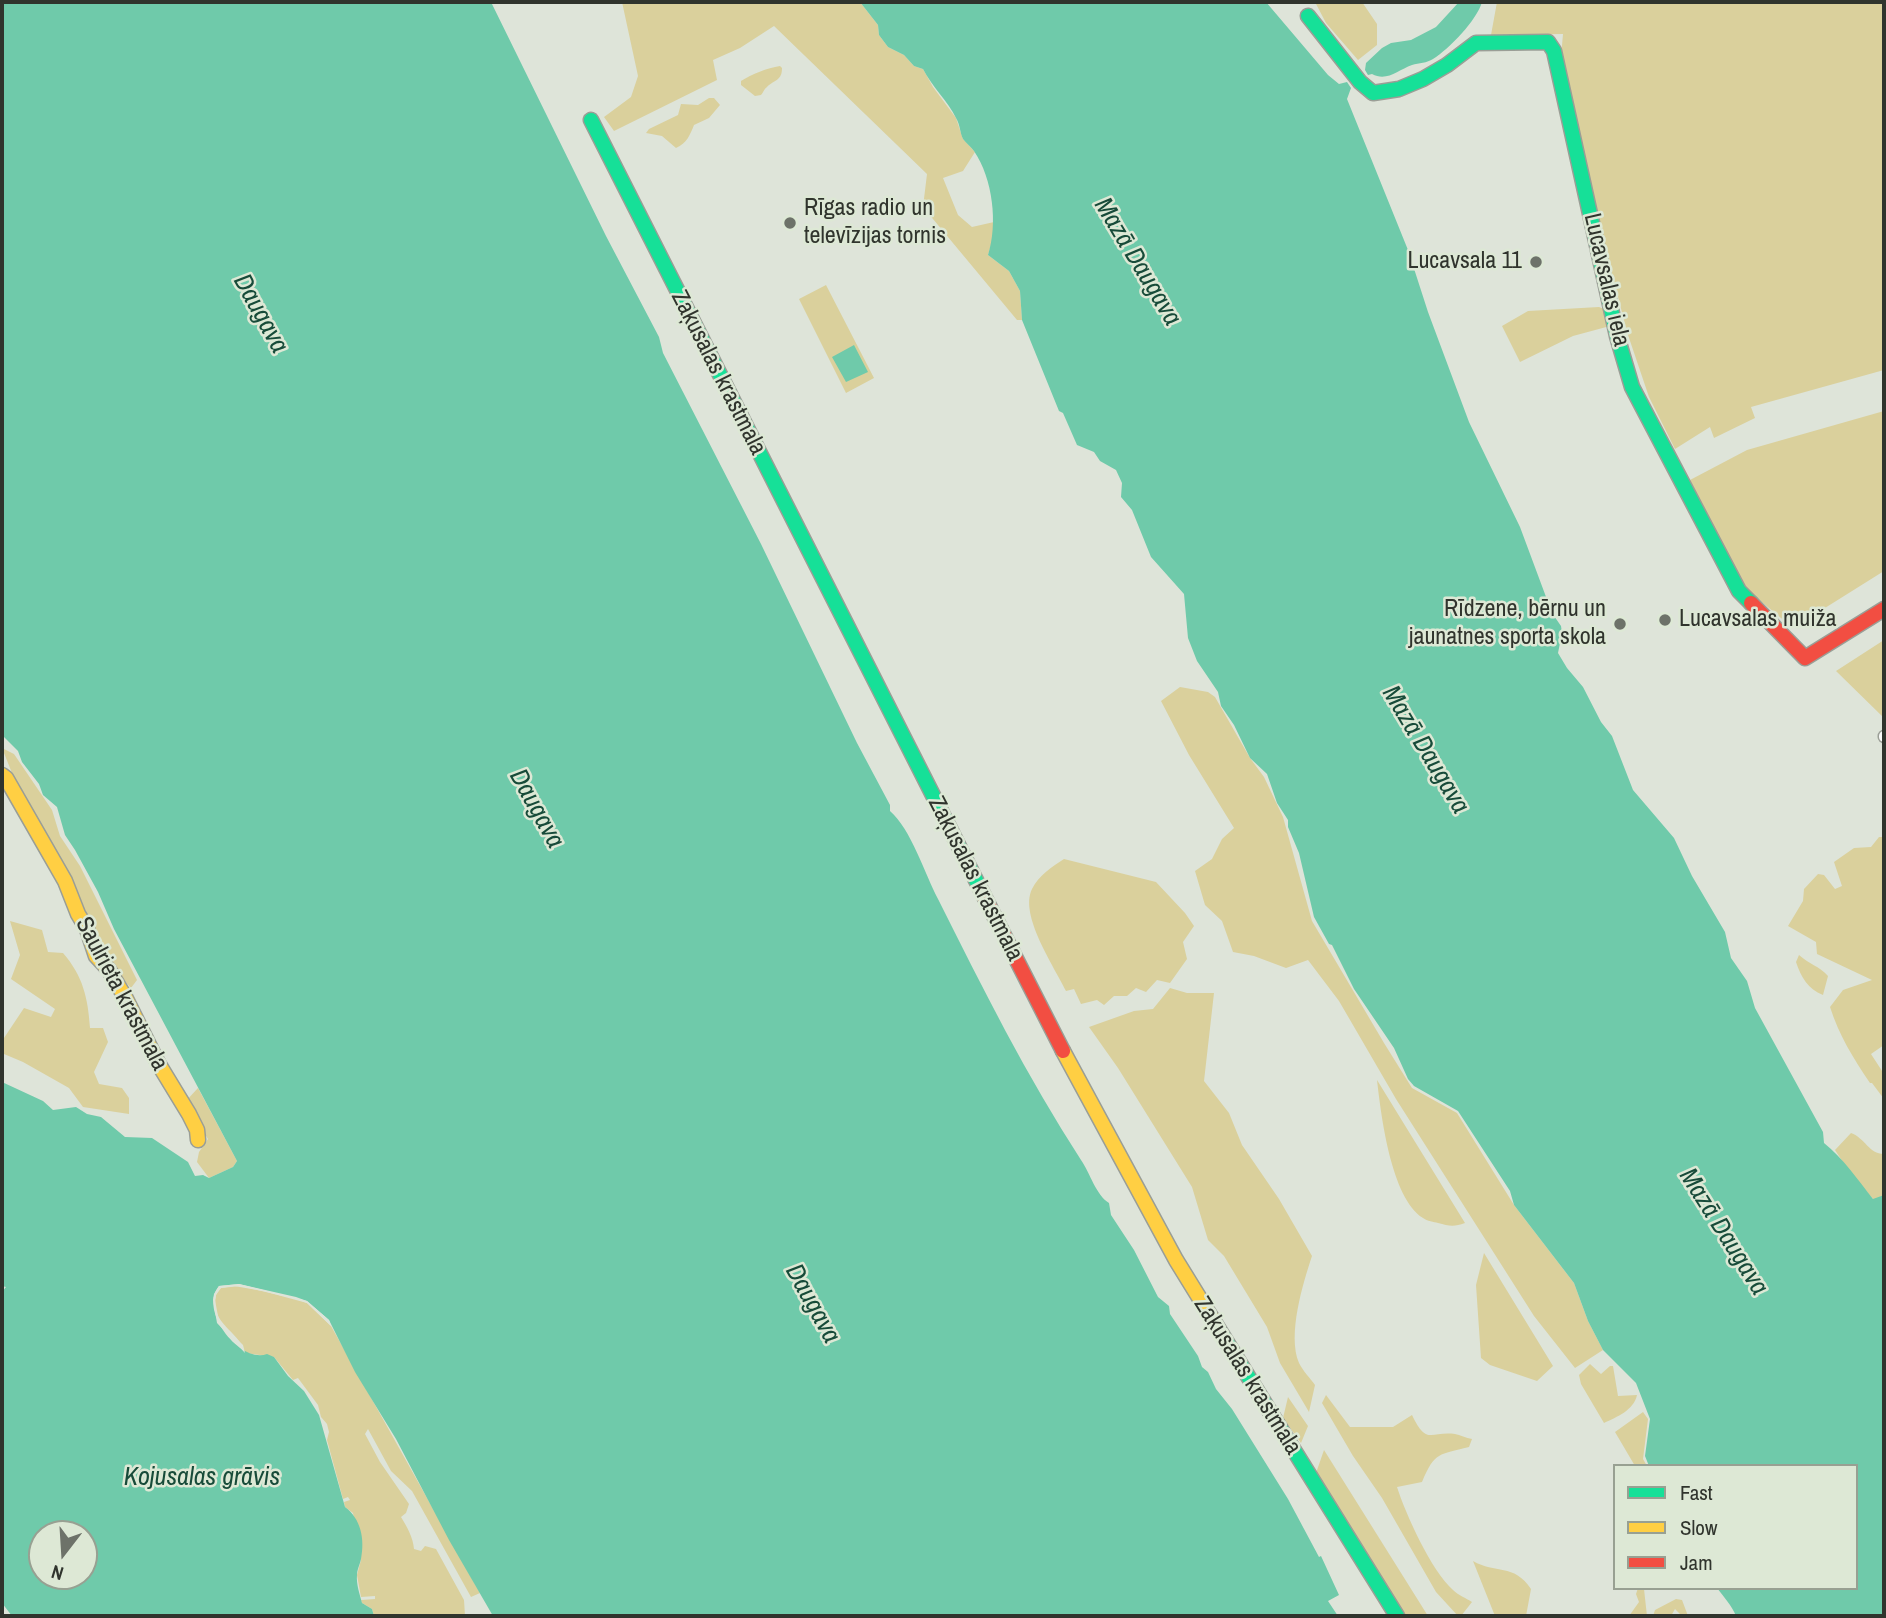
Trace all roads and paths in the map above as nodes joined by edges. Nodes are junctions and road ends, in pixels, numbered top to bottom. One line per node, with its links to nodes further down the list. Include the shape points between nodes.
1 (1308, 16): 3 (street, Lucavsalas iela, via 1373,93 1390,92 1417,81 1461,57 1476,43 1548,42 1554,51 1632,387 1739,591 1805,658)
2 (590, 120): 6 (street, Zaķusalas krastmala, via 1047,1020 1176,1260)
3 (1884, 609)
4 (2, 775): 5 (street, Saulrieta krastmala, via 65,881 96,956 125,997 197,1130)
5 (198, 1140)
6 (1397, 1616)

